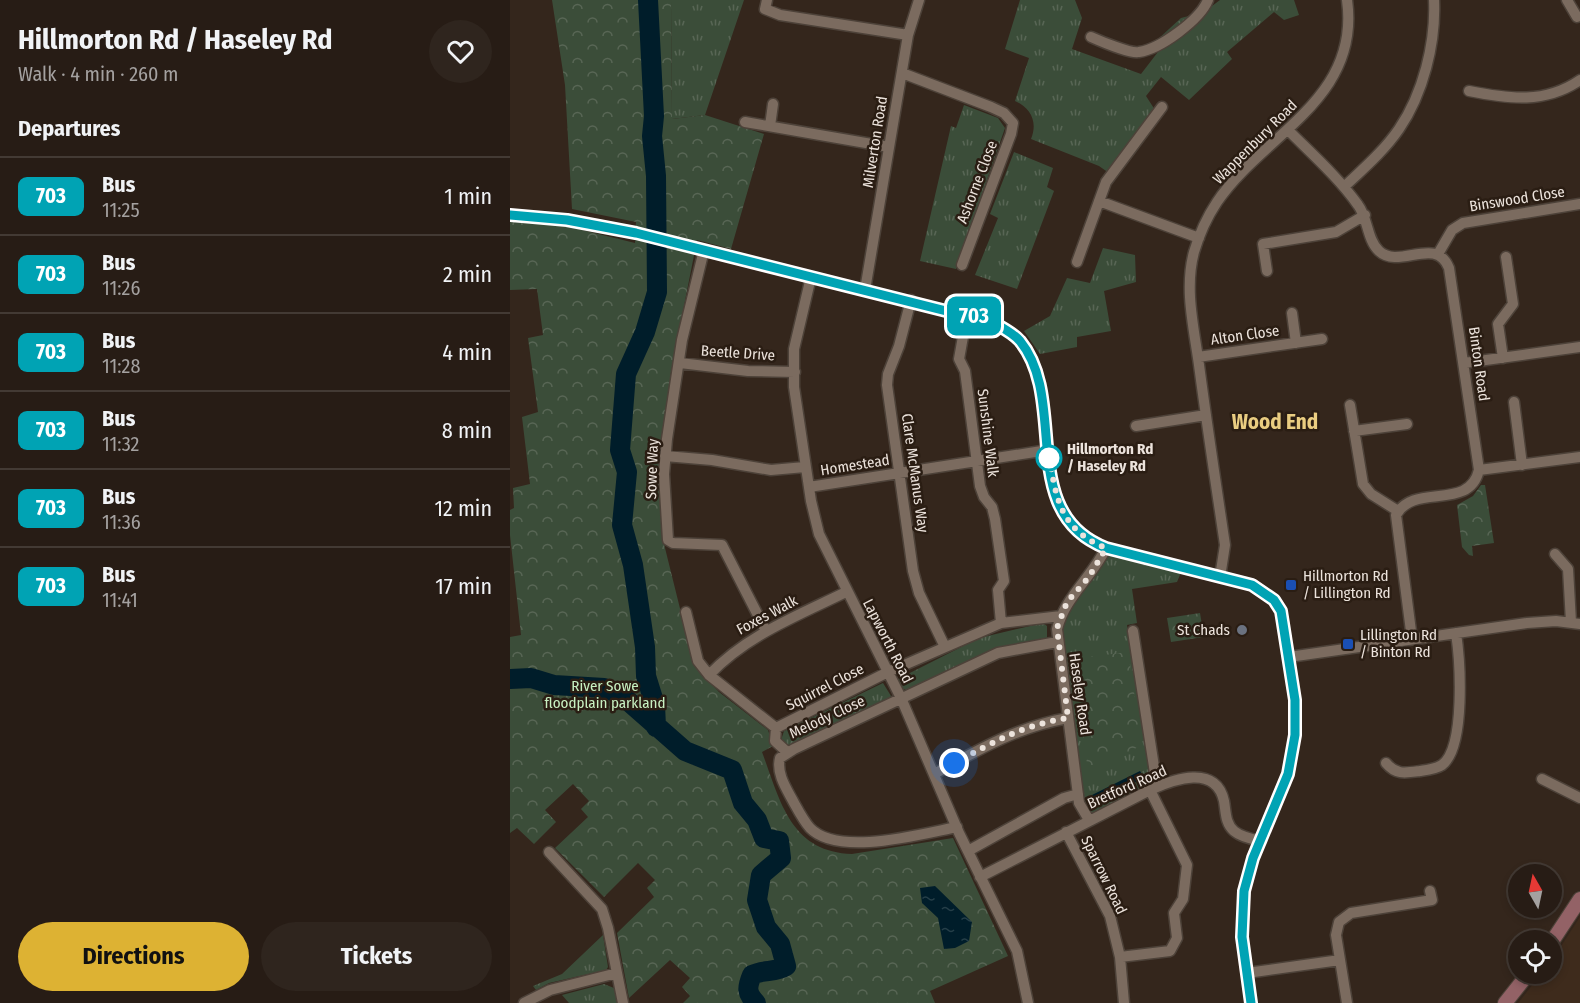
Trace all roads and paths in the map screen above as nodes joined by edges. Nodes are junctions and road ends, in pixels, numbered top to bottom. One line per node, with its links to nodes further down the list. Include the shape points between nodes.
1 (767, 0): 8 (street, via 765,9 780,15)
2 (919, 0): 8 (street, Milverton Road)
3 (1208, 0): 9 (street, via 1201,12 1172,37 1138,53)
4 (1347, 0): 17 (street, Wappenbury Road, via 1347,28 1338,64 1313,105)
5 (1434, 0): 19 (street, via 1425,70 1410,110 1387,144)
6 (1567, 0): 7 (street)
7 (1577, 17)
8 (908, 35): 10 (street, Milverton Road)
9 (1090, 37)
10 (902, 73): 18 (street, Milverton Road); 29 (street, Ashorne Close, via 991,107 1004,113 1012,123)
11 (1580, 80): 12 (street, via 1545,97 1503,98)
12 (1469, 91)
13 (773, 104): 16 (street)
14 (1162, 106): 20 (street, via 1106,182)
15 (745, 122): 16 (street)
16 (770, 126): 18 (street)
17 (1288, 130): 19 (street); 24 (street, Wappenbury Road, via 1217,202)
18 (889, 147): 32 (street, Milverton Road)
19 (1344, 187): 23 (street)
20 (1099, 201): 24 (street); 28 (street)
21 (1580, 204): 26 (street, Binswood Close, via 1463,223 1452,230)
22 (510, 215): 25 (street, via 567,220)
23 (1365, 215): 26 (street, via 1380,253 1391,257); 30 (street, via 1335,232 1263,244)
24 (1199, 238): 39 (street, Wappenbury Road, via 1190,286)
25 (704, 250): 31 (street); 41 (street, Sowe Way)
26 (1438, 254): 42 (street, Binton Road, via 1449,268)
27 (1506, 257): 40 (street, via 1513,304 1498,324)
28 (1077, 262)
29 (962, 265)
30 (1267, 271)
31 (811, 277): 32 (street); 43 (street, Lapworth Road, via 794,349)
32 (865, 290): 33 (street)
33 (911, 300): 35 (street); 57 (street, Clare McManus Way, via 888,374)
34 (1292, 313): 37 (street, Alton Close)
35 (967, 314): 50 (street, via 1000,326 1022,342 1036,377); 53 (street, Sunshine Walk, via 958,359 966,371)
36 (1322, 339): 37 (street, Alton Close)
37 (1296, 343): 39 (street, Alton Close)
38 (1580, 346): 40 (street)
39 (1198, 357): 46 (street, Wappenbury Road)
40 (1503, 358): 42 (street)
41 (680, 363): 43 (street, Beetle Drive); 51 (street, Sowe Way)
42 (1464, 363): 56 (street, Binton Road)
43 (795, 372): 55 (street, Lapworth Road)
44 (1514, 402): 54 (street)
45 (1350, 405): 49 (street)
46 (1206, 415): 48 (street); 62 (street, Wappenbury Road, via 1225,545)
47 (1407, 424): 49 (street)
48 (1136, 426)
49 (1354, 431): 59 (street, via 1362,484)
50 (1048, 450): 53 (street, Homestead); 60 (street, via 1062,514 1082,535)
51 (665, 456): 55 (street, via 771,470); 69 (street, Sowe Way, via 668,540 722,544)
52 (1580, 457): 54 (street)
53 (977, 462): 57 (street, Homestead); 66 (street, Sunshine Walk, via 980,486 992,507 1004,581 998,590)
54 (1522, 465): 56 (street)
55 (805, 467): 58 (street, Lapworth Road)
56 (1479, 470): 59 (street, via 1476,480 1462,492 1413,499)
57 (899, 474): 58 (street, Homestead); 73 (street, Clare McManus Way, via 913,571 919,593)
58 (809, 488): 63 (street, Lapworth Road, via 819,534)
59 (1398, 511): 71 (street, via 1396,521)
60 (1106, 548): 62 (street); 65 (street, Haseley Road)
61 (1555, 554): 67 (street, via 1568,569)
62 (1220, 577): 74 (street, via 1252,585 1274,600 1284,622)
63 (846, 592): 69 (street, Foxes Walk); 75 (street, Lapworth Road)
64 (686, 612): 76 (street, Squirrel Close, via 698,661)
65 (1061, 616): 66 (street); 72 (street, Haseley Road)
66 (1001, 623): 73 (street)
67 (1576, 623): 70 (street, via 1539,622)
68 (1132, 630): 84 (street)
69 (766, 631): 76 (street, Foxes Walk, via 729,654)
70 (1456, 633): 71 (street); 81 (street, via 1459,709 1446,760 1437,767 1402,773)
71 (1412, 639): 74 (street)
72 (1057, 642): 77 (street, Melody Close, via 998,653); 78 (street, Haseley Road)
73 (945, 647): 75 (street)
74 (1289, 657): 90 (street, via 1296,717 1294,747 1286,780)
75 (888, 672): 77 (street, Lapworth Road); 79 (street, Squirrel Close)
76 (709, 675): 79 (street, Squirrel Close)
77 (901, 698): 80 (street, Melody Close); 82 (street, Lapworth Road)
78 (1068, 718): 82 (street, via 1014,731); 85 (street, Haseley Road)
79 (776, 728): 80 (street, Squirrel Close, via 775,741)
80 (787, 752): 88 (street, Melody Close, via 778,766 786,786 811,829 828,839 851,843)
81 (1386, 763)
82 (934, 774): 88 (street, Lapworth Road)
83 (1542, 779): 86 (street)
84 (1153, 788): 87 (street, Bretford Road); 90 (street, Bretford Road, via 1167,782 1208,778 1219,787 1233,831); 97 (street, via 1188,865 1183,899 1174,913 1177,938 1170,951)
85 (1078, 794): 87 (street, Haseley Road); 91 (street, Bretford Road)
86 (1580, 798)
87 (1089, 820): 89 (street, Bretford Road)
88 (957, 827): 91 (street, Lapworth Road)
89 (1066, 832): 93 (street, Bretford Road); 97 (street, Sparrow Road, via 1110,916)
90 (1261, 841): 100 (street, via 1242,903)
91 (968, 851): 93 (street, Lapworth Road)
92 (549, 852): 99 (street, via 602,909)
93 (980, 877): 104 (street, Lapworth Road, via 1017,951)
94 (1430, 891): 98 (street, via 1431,900 1344,917 1337,930)
95 (1580, 899): 96 (street)
96 (1560, 930)
97 (1120, 957): 105 (street, Sparrow Road)
98 (1340, 960): 100 (street); 107 (street)
99 (617, 973): 102 (street, via 550,990); 103 (street)
100 (1246, 973): 106 (street)
101 (1520, 984): 108 (street)
102 (524, 1003)
103 (623, 1003)
104 (1028, 1003)
105 (1124, 1003)
106 (1251, 1003)
107 (1347, 1003)
108 (1504, 1003)

